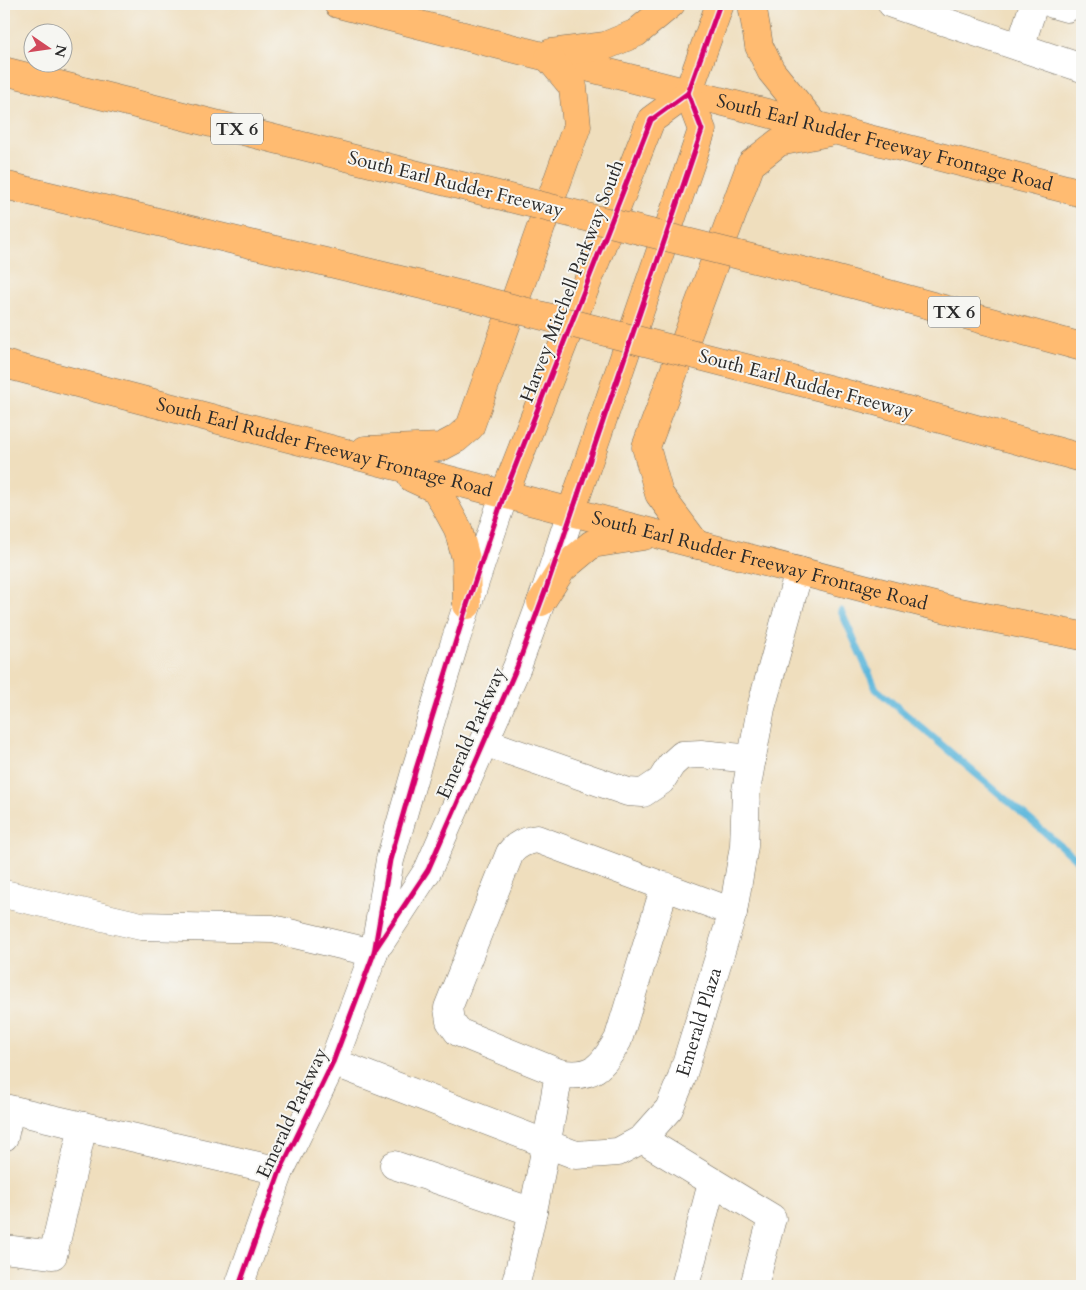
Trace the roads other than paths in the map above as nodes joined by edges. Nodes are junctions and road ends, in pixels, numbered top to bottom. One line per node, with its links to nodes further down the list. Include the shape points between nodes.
1 (338, 4): 9 (main road, South Earl Rudder Freeway Frontage Road)
2 (671, 4): 9 (main road, via 636,33 605,46)
3 (720, 4): 12 (main road)
4 (752, 4): 14 (main road, via 760,46 771,71)
5 (892, 4): 7 (street)
6 (1034, 4): 7 (street)
7 (1020, 47): 10 (street)
8 (4, 54): 13 (main road)
9 (543, 56): 12 (main road, South Earl Rudder Freeway Frontage Road); 19 (main road, via 573,87 577,126 470,427 441,447)
10 (1082, 68)
11 (4, 71): 13 (main road, South Earl Rudder Freeway / TX 6)
12 (688, 93): 14 (main road, South Earl Rudder Freeway Frontage Road); 22 (main road, Harvey Mitchell Parkway South, via 651,120); 23 (main road, via 702,130)
13 (124, 101): 17 (main road, South Earl Rudder Freeway / TX 6, bridge, via 826,277)
14 (825, 128): 16 (main road, South Earl Rudder Freeway Frontage Road); 25 (main road, via 779,142 751,164 646,447 659,494)
15 (4, 185): 20 (main road, South Earl Rudder Freeway, bridge, via 434,288 871,400)
16 (1082, 194)
17 (1082, 347)
18 (4, 364): 19 (main road, South Earl Rudder Freeway Frontage Road)
19 (341, 452): 21 (main road, South Earl Rudder Freeway Frontage Road)
20 (1082, 458)
21 (379, 463): 22 (main road, South Earl Rudder Freeway Frontage Road); 28 (main road, via 436,489 458,529 466,559)
22 (504, 495): 23 (main road, South Earl Rudder Freeway Frontage Road); 28 (street, Emerald Parkway)
23 (571, 512): 24 (main road, South Earl Rudder Freeway Frontage Road); 27 (street, Emerald Parkway)
24 (655, 534): 25 (main road, South Earl Rudder Freeway Frontage Road); 27 (main road, via 592,544 562,569)
25 (697, 545): 26 (main road, South Earl Rudder Freeway Frontage Road)
26 (799, 571): 29 (main road, South Earl Rudder Freeway Frontage Road, via 955,610); 31 (street, Emerald Plaza, via 761,708)
27 (541, 602): 30 (street, Emerald Parkway)
28 (467, 605): 35 (street, Emerald Parkway, via 390,860)
29 (1082, 636)
30 (484, 742): 31 (street, via 628,792 643,793 661,781 682,755); 35 (street, Emerald Parkway, via 428,870)
31 (752, 759): 34 (street, Emerald Plaza, via 746,791 744,846)
32 (665, 886): 34 (street); 37 (street, via 618,1040 607,1059 592,1072); 37 (street, via 537,839 516,846 510,853 448,1008 450,1021 458,1032)
33 (4, 894): 35 (street, via 141,926 273,929)
34 (733, 912): 41 (street, Emerald Plaza, via 670,1109)
35 (374, 952): 36 (street, Emerald Parkway)
36 (333, 1062): 42 (street, Emerald Plaza); 44 (street, Emerald Parkway)
37 (559, 1073): 42 (street)
38 (7, 1109): 39 (street); 40 (street)
39 (83, 1126): 44 (street); 47 (street, via 53,1255)
40 (4, 1137)
41 (642, 1139): 42 (street, Emerald Plaza, via 618,1152 576,1155); 45 (street)
42 (546, 1145): 46 (street)
43 (394, 1165): 46 (street)
44 (280, 1171): 48 (street, Emerald Parkway)
45 (712, 1183): 50 (street); 51 (street, via 772,1218)
46 (533, 1212): 49 (street)
47 (4, 1249)
48 (239, 1286)
49 (515, 1286)
50 (685, 1286)
51 (754, 1286)

